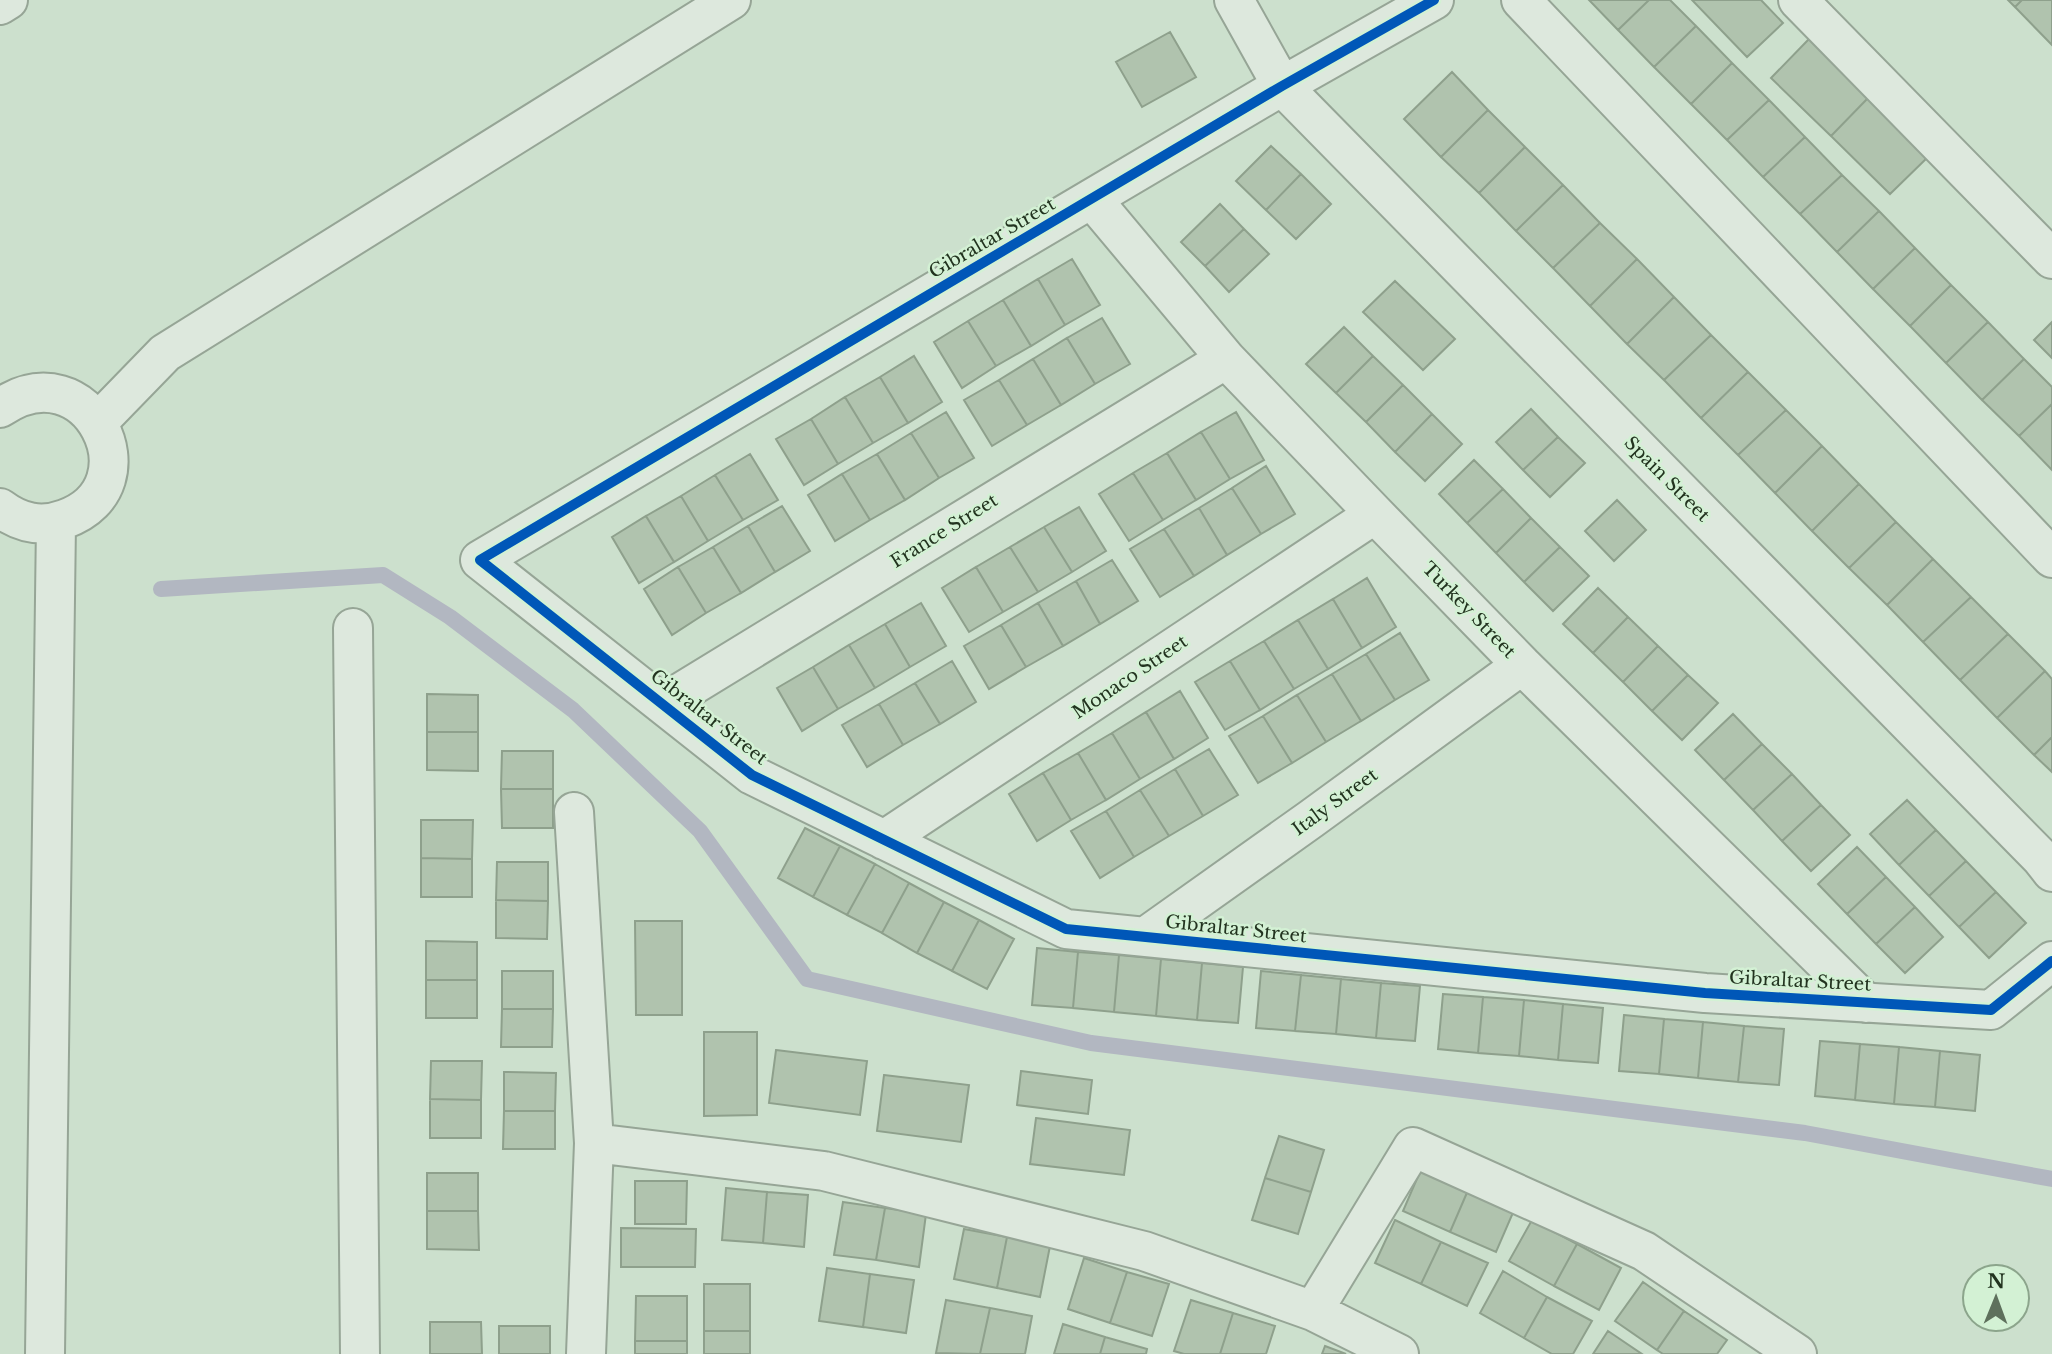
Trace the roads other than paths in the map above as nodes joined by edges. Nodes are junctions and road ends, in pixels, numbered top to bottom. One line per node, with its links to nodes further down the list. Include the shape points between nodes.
1 (8, 0): 7 (street)
2 (731, 0): 13 (street, via 165,353)
3 (1234, 0): 8 (street, Spain Street)
4 (1434, 0): 8 (street, Gibraltar Street)
5 (1521, 0): 17 (street)
6 (1798, 0): 10 (street)
7 (0, 5)
8 (1282, 86): 9 (street, Gibraltar Street); 23 (street, Spain Street)
9 (1092, 199): 11 (street, Turkey Street); 20 (street, Gibraltar Street, via 480,560)
10 (2052, 259)
11 (1226, 359): 15 (street, Turkey Street); 20 (street, France Street)
12 (0, 408): 13 (street, via 20,396 64,396 83,406)
13 (98, 422): 16 (street, via 107,442 104,484 84,509)
14 (0, 508): 16 (street, via 33,524)
15 (1375, 514): 19 (street, Turkey Street); 22 (street, Monaco Street)
16 (55, 523): 29 (street)
17 (2052, 558)
18 (353, 628): 30 (street)
19 (1522, 665): 24 (street, Italy Street); 26 (street, Turkey Street)
20 (662, 704): 22 (street, Gibraltar Street, via 752,775)
21 (574, 812): 27 (street)
22 (884, 840): 24 (street, Gibraltar Street, via 1066,929)
23 (2048, 860)
24 (1145, 937): 26 (street, Gibraltar Street, via 1705,993)
25 (2052, 961): 26 (street, Gibraltar Street, via 1991,1010)
26 (1866, 1003)
27 (594, 1143): 28 (street, via 824,1171 1144,1251); 31 (street)
28 (1313, 1311): 32 (street); 33 (street, via 1413,1147 1644,1251)
29 (45, 1354)
30 (360, 1354)
31 (586, 1354)
32 (1399, 1354)
33 (1797, 1354)

